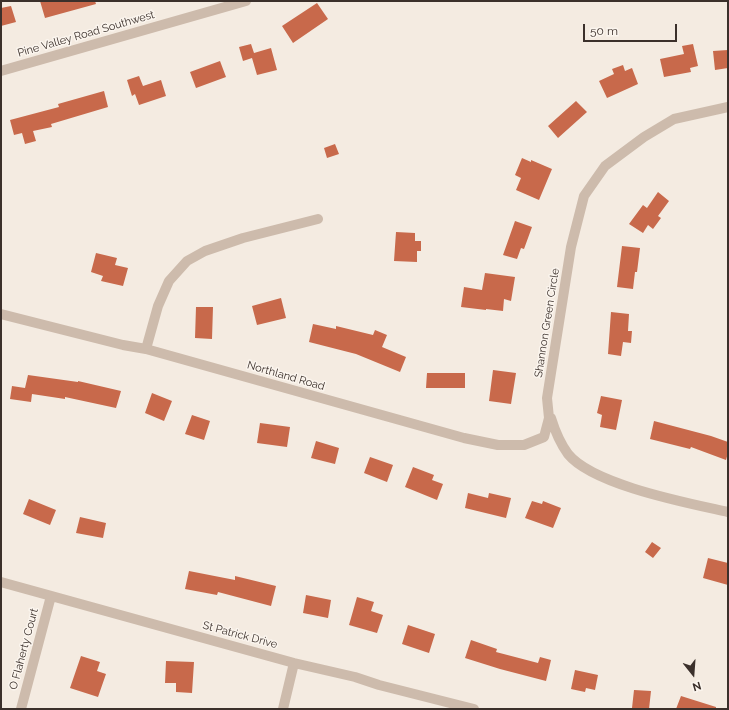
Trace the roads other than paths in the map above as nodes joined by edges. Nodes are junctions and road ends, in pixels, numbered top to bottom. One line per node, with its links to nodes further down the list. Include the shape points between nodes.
1 (246, 1): 2 (street, Pine Valley Road Southwest)
2 (1, 71)
3 (728, 107): 7 (street, Shannon Green Circle, via 674,119 644,137 605,166 584,196 571,247 547,398)
4 (318, 219): 6 (street, via 243,238 205,251 187,261 169,281 158,306)
5 (1, 314): 6 (street, Northland Road)
6 (146, 349): 7 (street, Northland Road, via 464,438 498,445 524,445 544,437)
7 (549, 418): 8 (street, Shannon Green Circle, via 569,454 583,467 606,478 661,496)
8 (728, 512)
9 (1, 582): 10 (street, St Patrick Drive)
10 (51, 596): 11 (street, St Patrick Drive); 12 (street, O Flaherty Court)
11 (294, 663): 13 (street); 14 (street, St Patrick Drive)
12 (21, 709)
13 (283, 709)
14 (474, 709)

